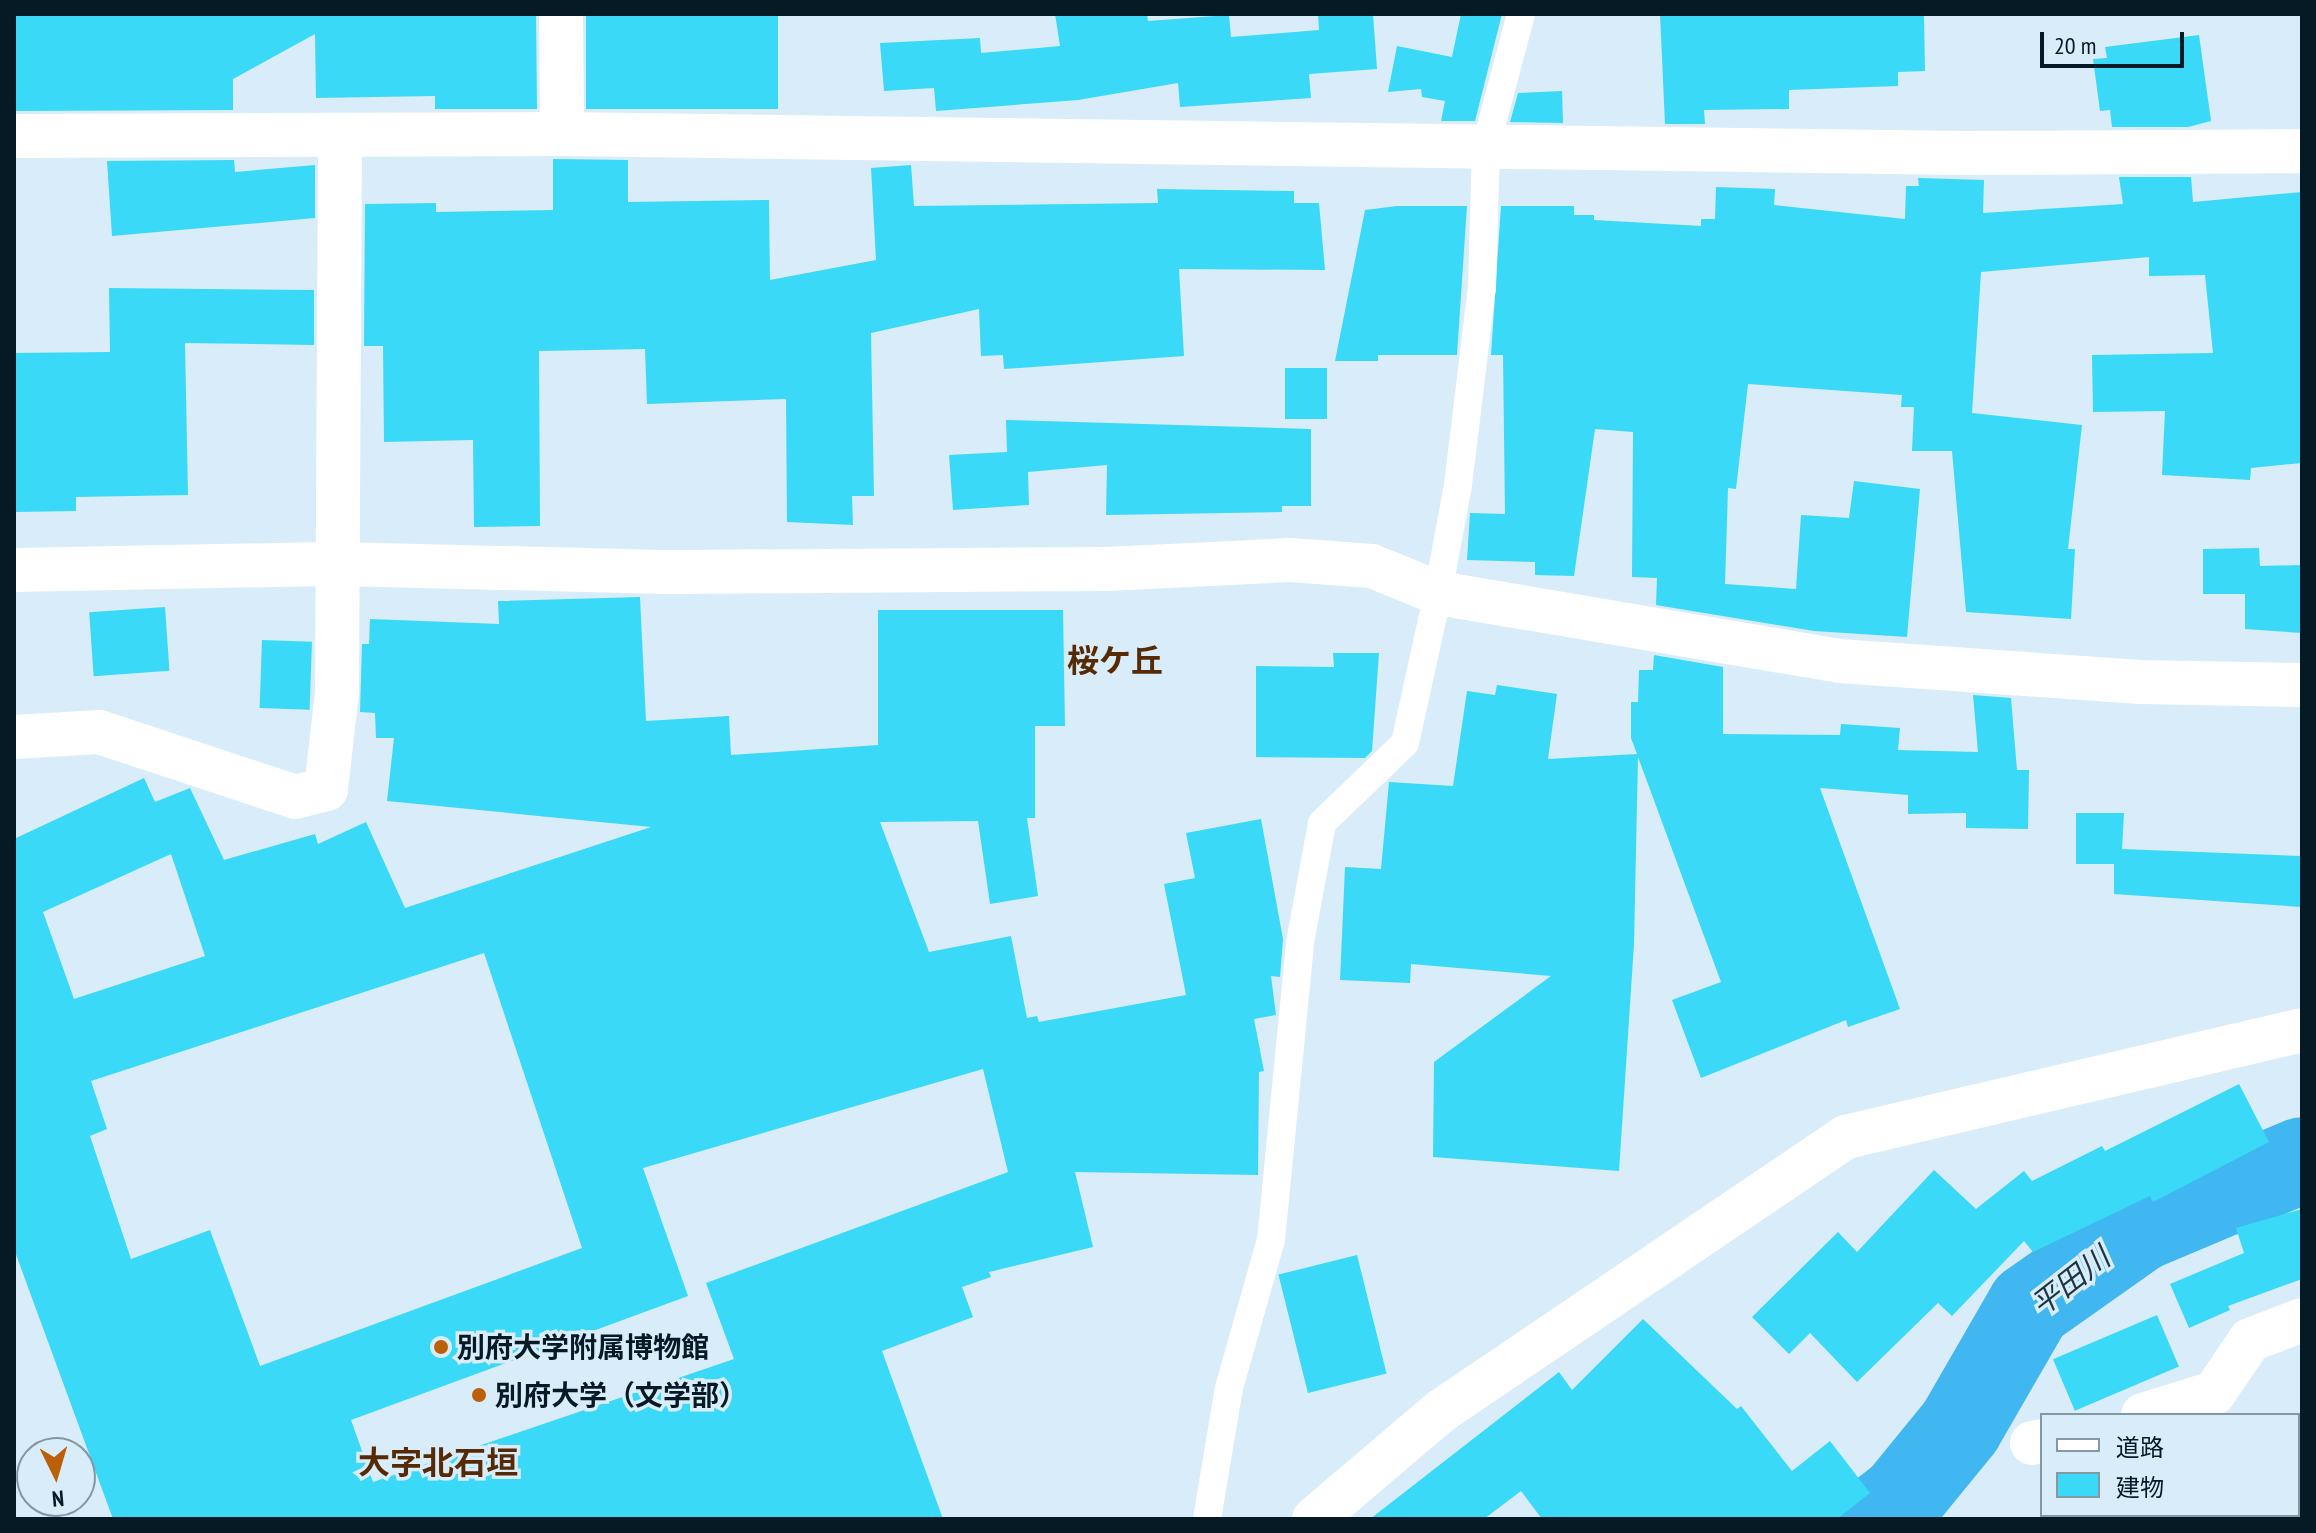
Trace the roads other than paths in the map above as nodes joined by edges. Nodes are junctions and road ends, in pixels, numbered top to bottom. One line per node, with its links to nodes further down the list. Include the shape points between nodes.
1 (561, 14): 3 (street)
2 (1521, 14): 6 (lane)
3 (562, 134): 4 (street); 6 (street)
4 (340, 135): 5 (street); 8 (street)
5 (14, 136)
6 (1486, 145): 7 (street, via 1963,153); 10 (lane, via 1482,288 1458,485)
7 (2302, 151)
8 (340, 564): 9 (street); 10 (street, via 690,572 1107,569 1290,560 1372,566); 12 (street, via 337,692 326,789 295,797 99,732)
9 (14, 570)
10 (1438, 593): 11 (street, via 1839,661 2140,682); 16 (lane, via 1405,743 1322,823 1300,943 1271,1240 1229,1388)
11 (2302, 685)
12 (14, 737)
13 (2302, 1030): 17 (street, via 1846,1137 1441,1411)
14 (2302, 1320): 15 (street, via 2250,1340 2214,1393)
15 (2149, 1413)
16 (1207, 1519)
17 (1314, 1519)

